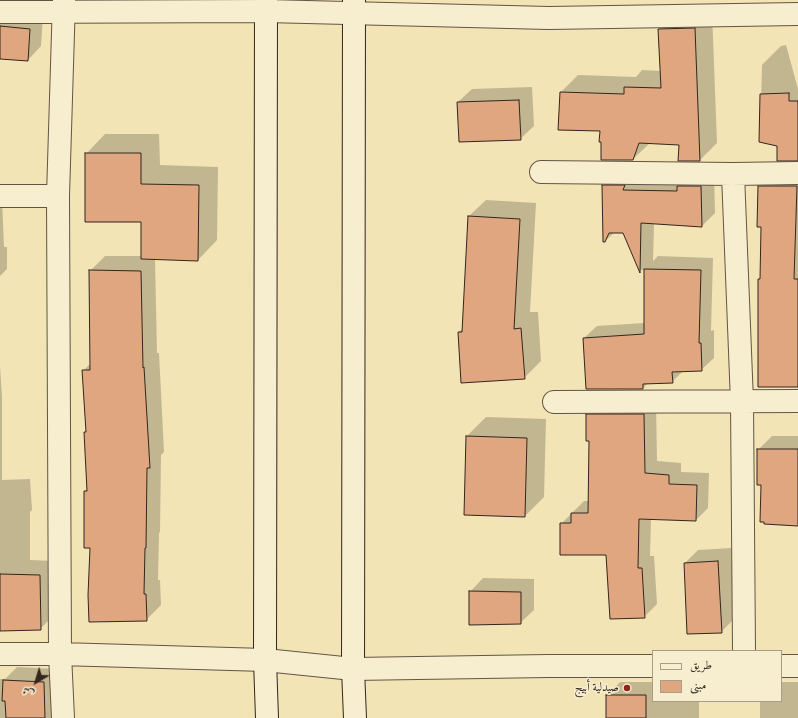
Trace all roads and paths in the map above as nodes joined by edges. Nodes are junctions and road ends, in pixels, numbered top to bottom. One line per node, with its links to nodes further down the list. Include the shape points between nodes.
1 (266, 5): 2 (street); 3 (street); 17 (street)
2 (64, 6): 4 (street); 10 (street)
3 (354, 7): 5 (street, via 549,18); 21 (street)
4 (0, 12)
5 (798, 14)
6 (541, 172): 8 (street)
7 (798, 173): 8 (street)
8 (733, 174): 13 (street)
9 (0, 196): 10 (street)
10 (58, 196): 16 (street)
11 (798, 401): 13 (street)
12 (554, 402): 13 (street)
13 (742, 402): 14 (street)
14 (744, 650)
15 (0, 654): 16 (street)
16 (60, 654): 17 (street); 22 (street)
17 (265, 660): 21 (street); 23 (street)
18 (652, 666): 21 (street)
19 (782, 666): 20 (street)
20 (798, 666)
21 (353, 669): 24 (street)
22 (63, 718)
23 (267, 718)
24 (355, 718)

